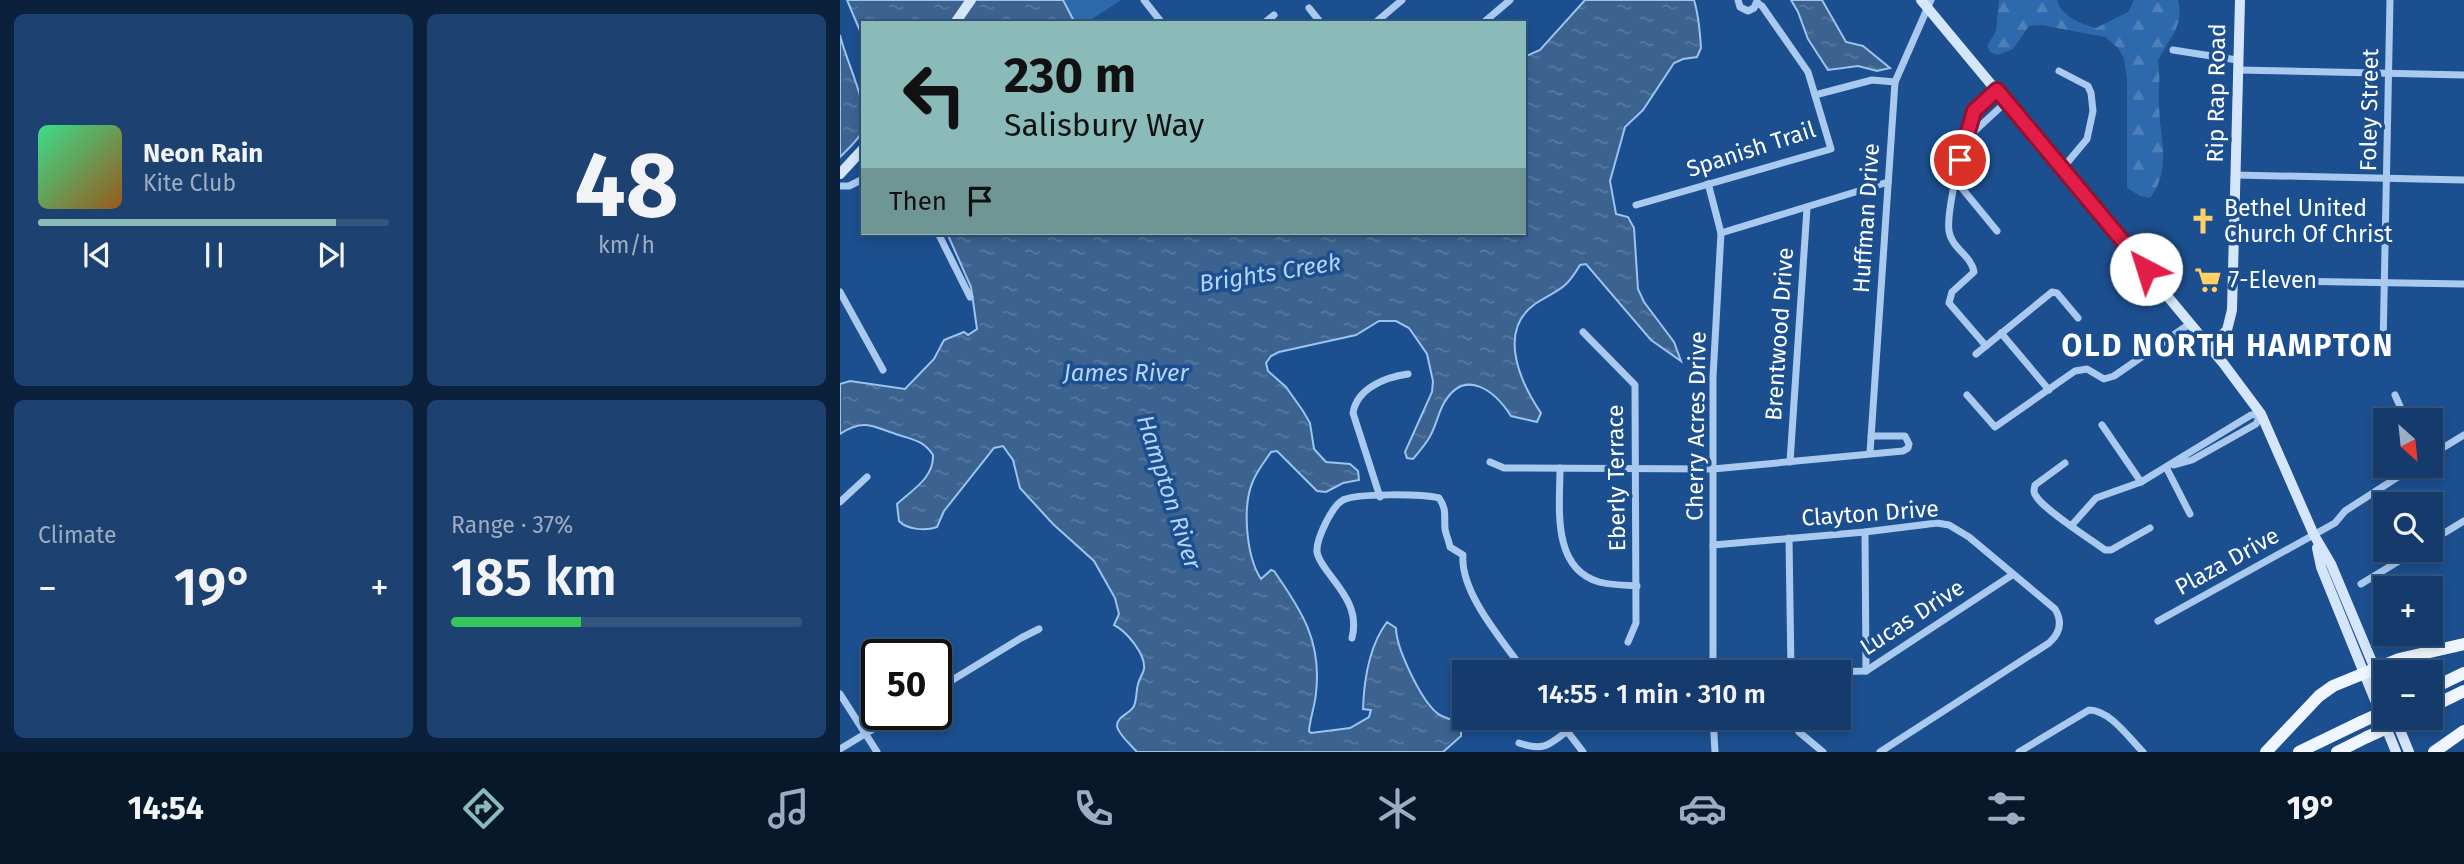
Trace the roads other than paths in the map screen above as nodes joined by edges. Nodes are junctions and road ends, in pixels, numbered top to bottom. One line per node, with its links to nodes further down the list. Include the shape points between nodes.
1 (971, 0): 13 (main road)
2 (1144, 0): 14 (street)
3 (1402, 0): 17 (street)
4 (1510, 0): 9 (street)
5 (1738, 0): 8 (street, Spanish Trail, via 1745,11)
6 (2240, 0): 20 (main road, Rip Rap Road)
7 (2390, 0): 22 (street, Foley Street)
8 (1757, 2): 26 (street, Spanish Trail, via 1808,72)
9 (1501, 3): 18 (street)
10 (1927, 3): 24 (street, Huffman Drive); 25 (main road)
11 (1309, 8): 16 (street)
12 (1274, 15): 15 (street)
13 (956, 21)
14 (1160, 21)
15 (1266, 21)
16 (1319, 21)
17 (1377, 21)
18 (1485, 21)
19 (2173, 50): 20 (street)
20 (2237, 65): 22 (street); 32 (main road, Rip Rap Road)
21 (2059, 71): 30 (street, via 2088,86 2093,111 2087,139)
22 (2389, 73): 23 (street); 33 (street, Foley Street)
23 (2464, 75)
24 (1895, 82): 26 (street, Spanish Trail, via 1872,80); 37 (street, Huffman Drive)
25 (1997, 90): 27 (main road); 28 (street, via 1974,111)
26 (1815, 95): 38 (street, Spanish Trail, via 1831,149)
27 (2006, 102): 28 (street); 30 (main road)
28 (1964, 141): 36 (street)
29 (861, 151): 31 (main road)
30 (2062, 169): 51 (main road)
31 (840, 174)
32 (2235, 175): 33 (street); 45 (main road, Rip Rap Road)
33 (2387, 178): 35 (street); 46 (street, Foley Street)
34 (861, 179): 39 (street)
35 (2464, 180)
36 (1956, 181): 42 (street); 54 (street, via 1949,231 1974,272 1952,292 1949,303)
37 (1888, 182): 41 (street); 67 (street, Huffman Drive)
38 (1707, 183): 40 (street, Spanish Trail); 43 (street, Cherry Acres Drive)
39 (840, 186)
40 (1636, 205)
41 (1807, 208): 43 (street); 71 (street, Brentwood Drive)
42 (1997, 231)
43 (1721, 233): 76 (street, Cherry Acres Drive)
44 (940, 235): 49 (street)
45 (2232, 280): 46 (street); 55 (main road, Rip Rap Road, via 2229,324)
46 (2383, 282): 47 (street); 56 (street, Foley Street)
47 (2464, 284)
48 (840, 292): 58 (street)
49 (970, 297)
50 (2078, 318): 53 (street, via 2052,292)
51 (2191, 324): 55 (main road); 60 (street, via 2114,376 2104,379 2081,369)
52 (1583, 332): 73 (street, Eberly Terrace, via 1635,384)
53 (2001, 333): 54 (street); 60 (street)
54 (1986, 346): 57 (street)
55 (2210, 347): 64 (main road)
56 (2382, 347)
57 (1976, 354)
58 (883, 370)
59 (1408, 374): 80 (street, via 1378,382 1353,408)
60 (2049, 390): 61 (street, via 1995,427)
61 (1967, 395)
62 (2395, 395): 63 (street)
63 (2401, 408)
64 (2261, 414): 74 (street, via 2251,415); 88 (main road)
65 (2102, 425): 79 (street)
66 (2464, 435): 68 (street)
67 (1871, 436): 69 (street, Huffman Drive); 69 (street, via 1905,436 1909,443 1903,450)
68 (2443, 448)
69 (1870, 453): 71 (street)
70 (1490, 462): 75 (street, via 1504,468)
71 (1790, 462): 76 (street)
72 (2066, 463): 84 (street, via 2034,490 2036,497)
73 (1636, 467): 75 (street); 76 (street); 94 (street, Eberly Terrace)
74 (2166, 467): 79 (street); 82 (street)
75 (1560, 468): 94 (street, via 1561,534 1572,564 1600,583)
76 (1713, 469): 90 (street, Cherry Acres Drive)
77 (867, 477): 81 (street)
78 (2396, 478): 88 (street, Plaza Drive)
79 (2141, 482): 84 (street, via 2096,498)
80 (1380, 497): 97 (street, via 1351,497 1339,502 1318,542 1317,554 1353,613); 100 (street, via 1439,498 1450,547 1462,555 1471,592)
81 (840, 502)
82 (2190, 514)
83 (2464, 521): 87 (street)
84 (2071, 526): 85 (street, via 2105,550)
85 (2150, 528)
86 (1865, 532): 89 (street, Clayton Drive); 92 (street, Clayton Drive, via 1950,525); 104 (street)
87 (2443, 534)
88 (2314, 535): 95 (street, Plaza Drive); 105 (main road, via 2331,564)
89 (1789, 538): 90 (street, Clayton Drive); 102 (street)
90 (1713, 545): 101 (street, Cherry Acres Drive)
91 (2397, 562): 93 (street)
92 (2012, 575): 104 (street, Lucas Drive); 128 (street, Clayton Drive, via 2055,609 2060,626 2056,636)
93 (2361, 584)
94 (1637, 586): 98 (street, Eberly Terrace, via 1636,623)
95 (2158, 621)
96 (1040, 629): 108 (street)
97 (1352, 638)
98 (1628, 642)
99 (2464, 644): 105 (main road, via 2421,652)
100 (1517, 660)
101 (1713, 660)
102 (1791, 660)
103 (1851, 671): 104 (street, Lucas Drive)
104 (1866, 671)
105 (2369, 671): 107 (main road); 131 (main road, via 2325,691); 134 (main road)
106 (2464, 673): 109 (main road)
107 (2373, 676)
108 (952, 680)
109 (2443, 683)
110 (2464, 691): 112 (main road)
111 (840, 694): 121 (street)
112 (2443, 701)
113 (2373, 716): 132 (main road, bridge)
114 (872, 730): 121 (street)
115 (1714, 730): 126 (street)
116 (1798, 730): 127 (street)
117 (2382, 730): 133 (main road, bridge)
118 (2400, 730): 135 (main road)
119 (1567, 731): 122 (street, via 1541,748); 125 (street)
120 (2464, 731): 136 (main road)
121 (865, 734): 123 (street); 124 (street)
122 (1519, 743)
123 (840, 749)
124 (877, 752)
125 (1584, 752)
126 (1715, 752)
127 (1823, 752)
128 (1880, 752)
129 (2019, 752): 130 (street, via 2096,710)
130 (2143, 752)
131 (2266, 752)
132 (2300, 752)
133 (2337, 752)
134 (2396, 752)
135 (2409, 752)
136 (2434, 752)

